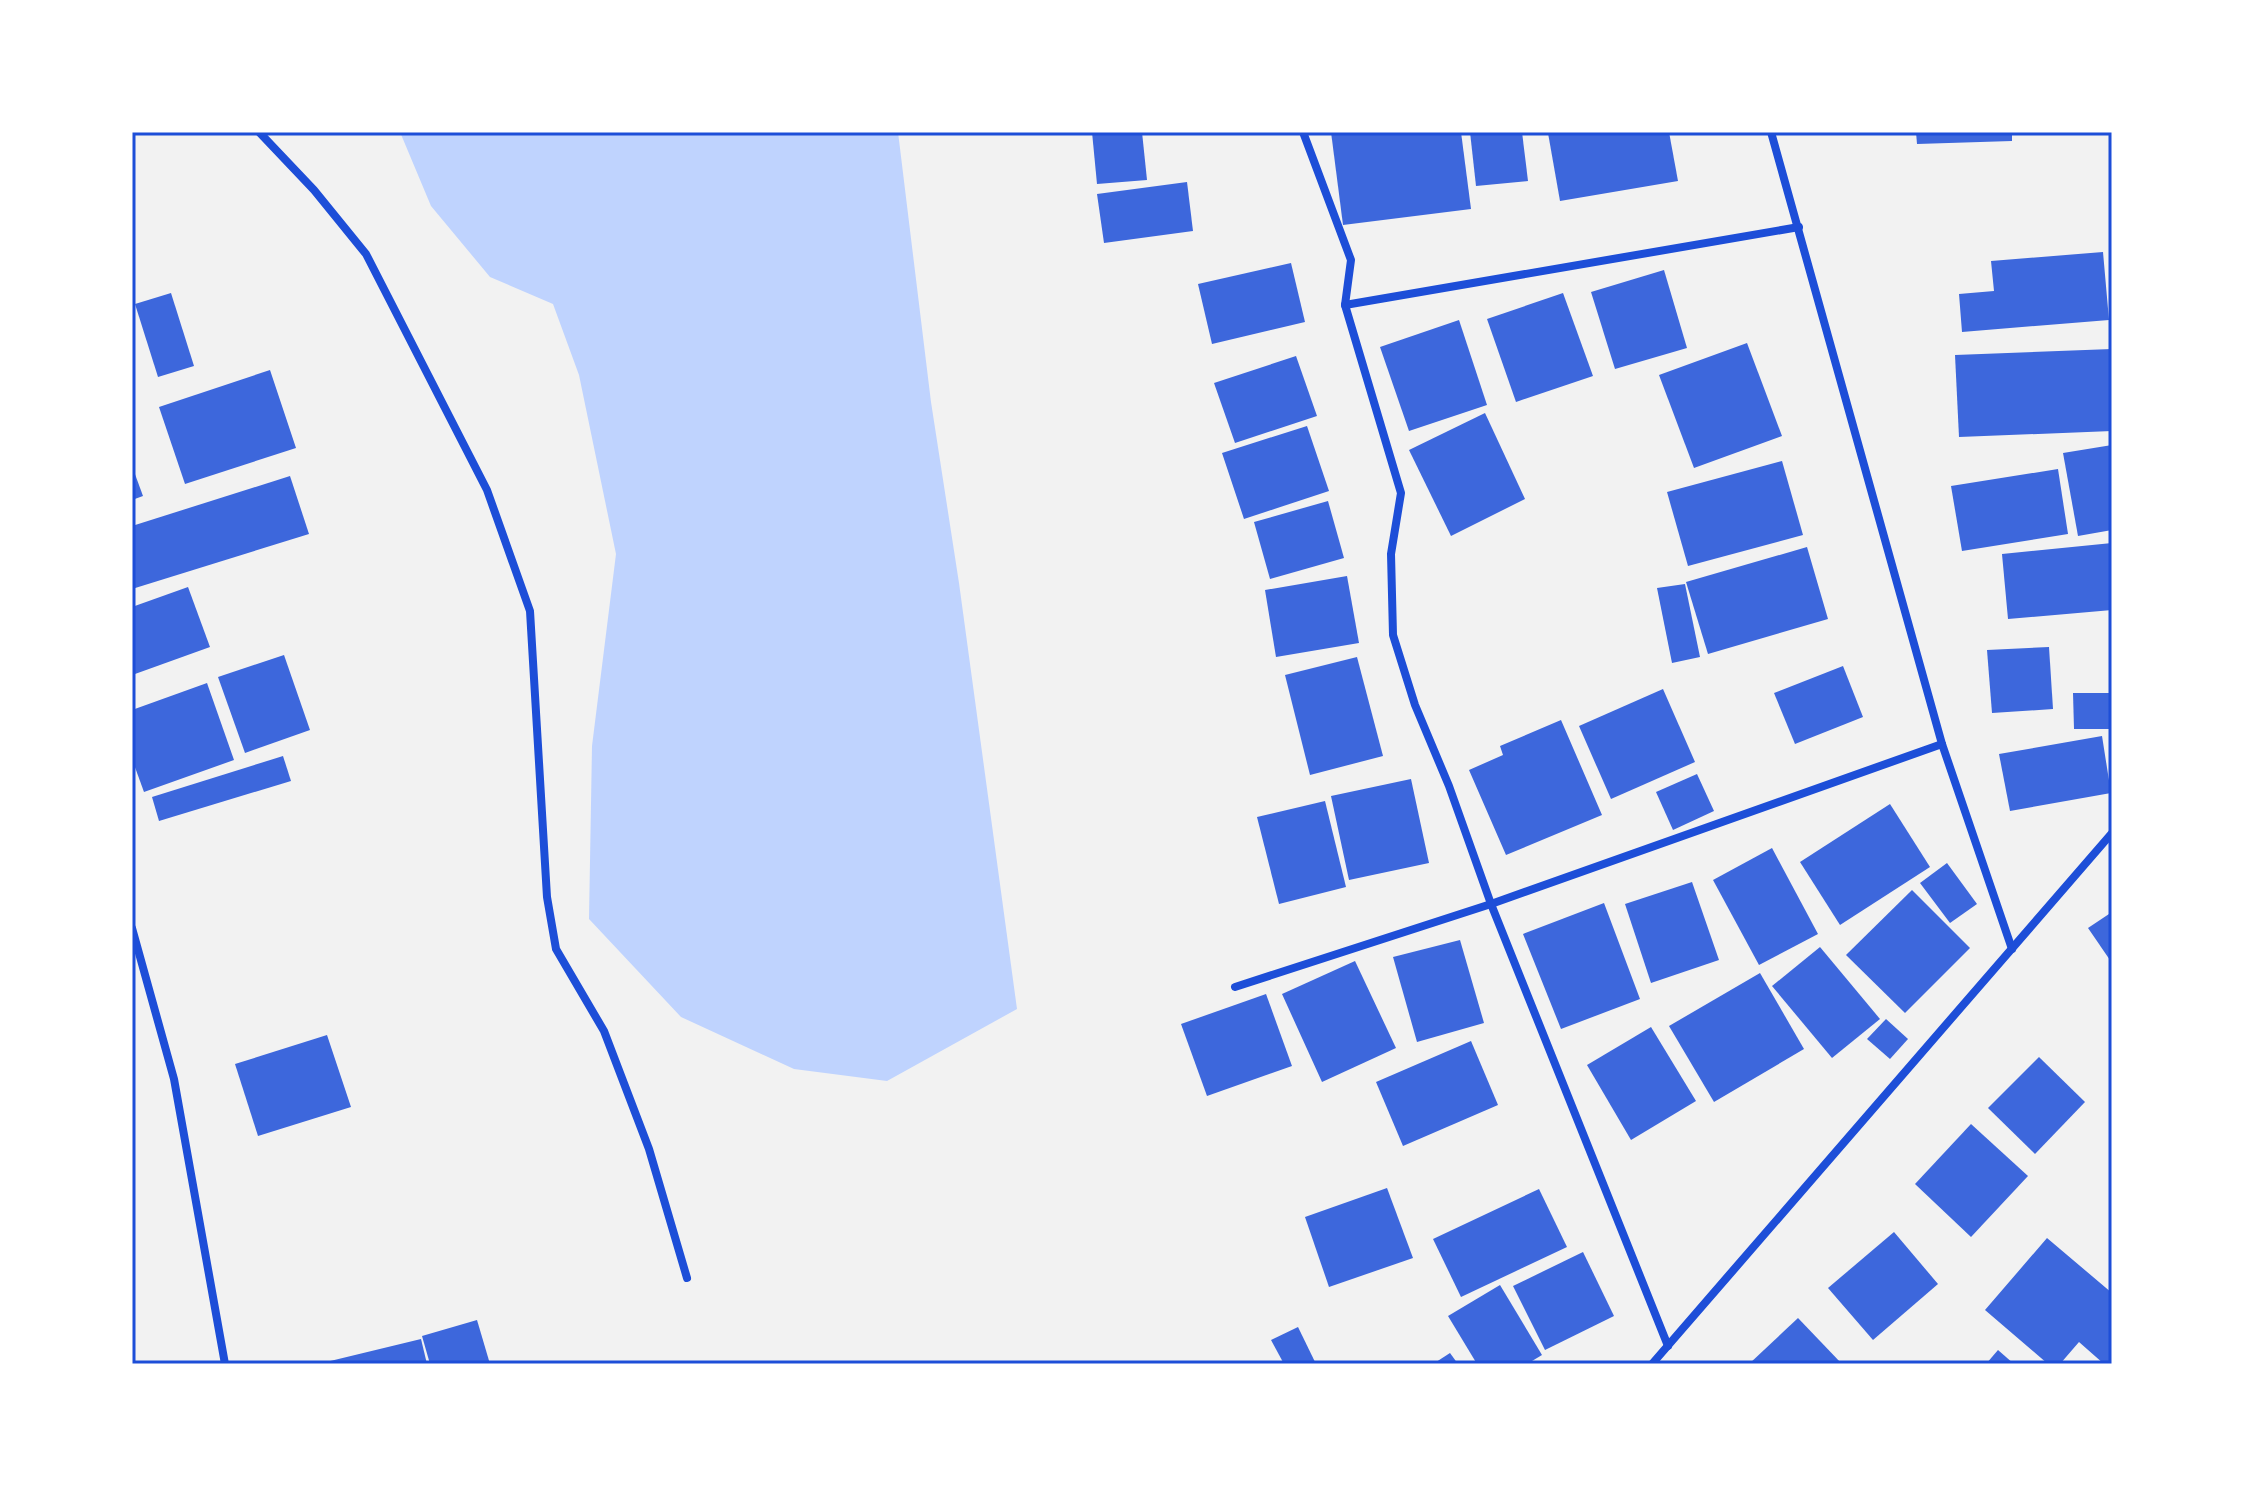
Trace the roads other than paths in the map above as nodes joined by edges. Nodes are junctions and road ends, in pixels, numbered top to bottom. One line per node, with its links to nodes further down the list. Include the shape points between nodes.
1 (259, 132): 12 (street, via 366,254 487,490 530,611 547,897 556,949 604,1031 649,1149)
2 (1303, 132): 5 (street, via 1351,260)
3 (1771, 132): 4 (street)
4 (1799, 227): 5 (street); 6 (street)
5 (1345, 305): 8 (street, via 1401,493 1391,554 1393,635)
6 (1942, 744): 8 (street); 10 (street)
7 (2112, 833): 10 (street)
8 (1491, 904): 11 (street); 13 (street)
9 (132, 928): 14 (street, via 174,1079)
10 (2012, 949): 13 (street)
11 (1235, 987)
12 (687, 1278)
13 (1668, 1346): 15 (street)
14 (225, 1364)
15 (1652, 1364)

